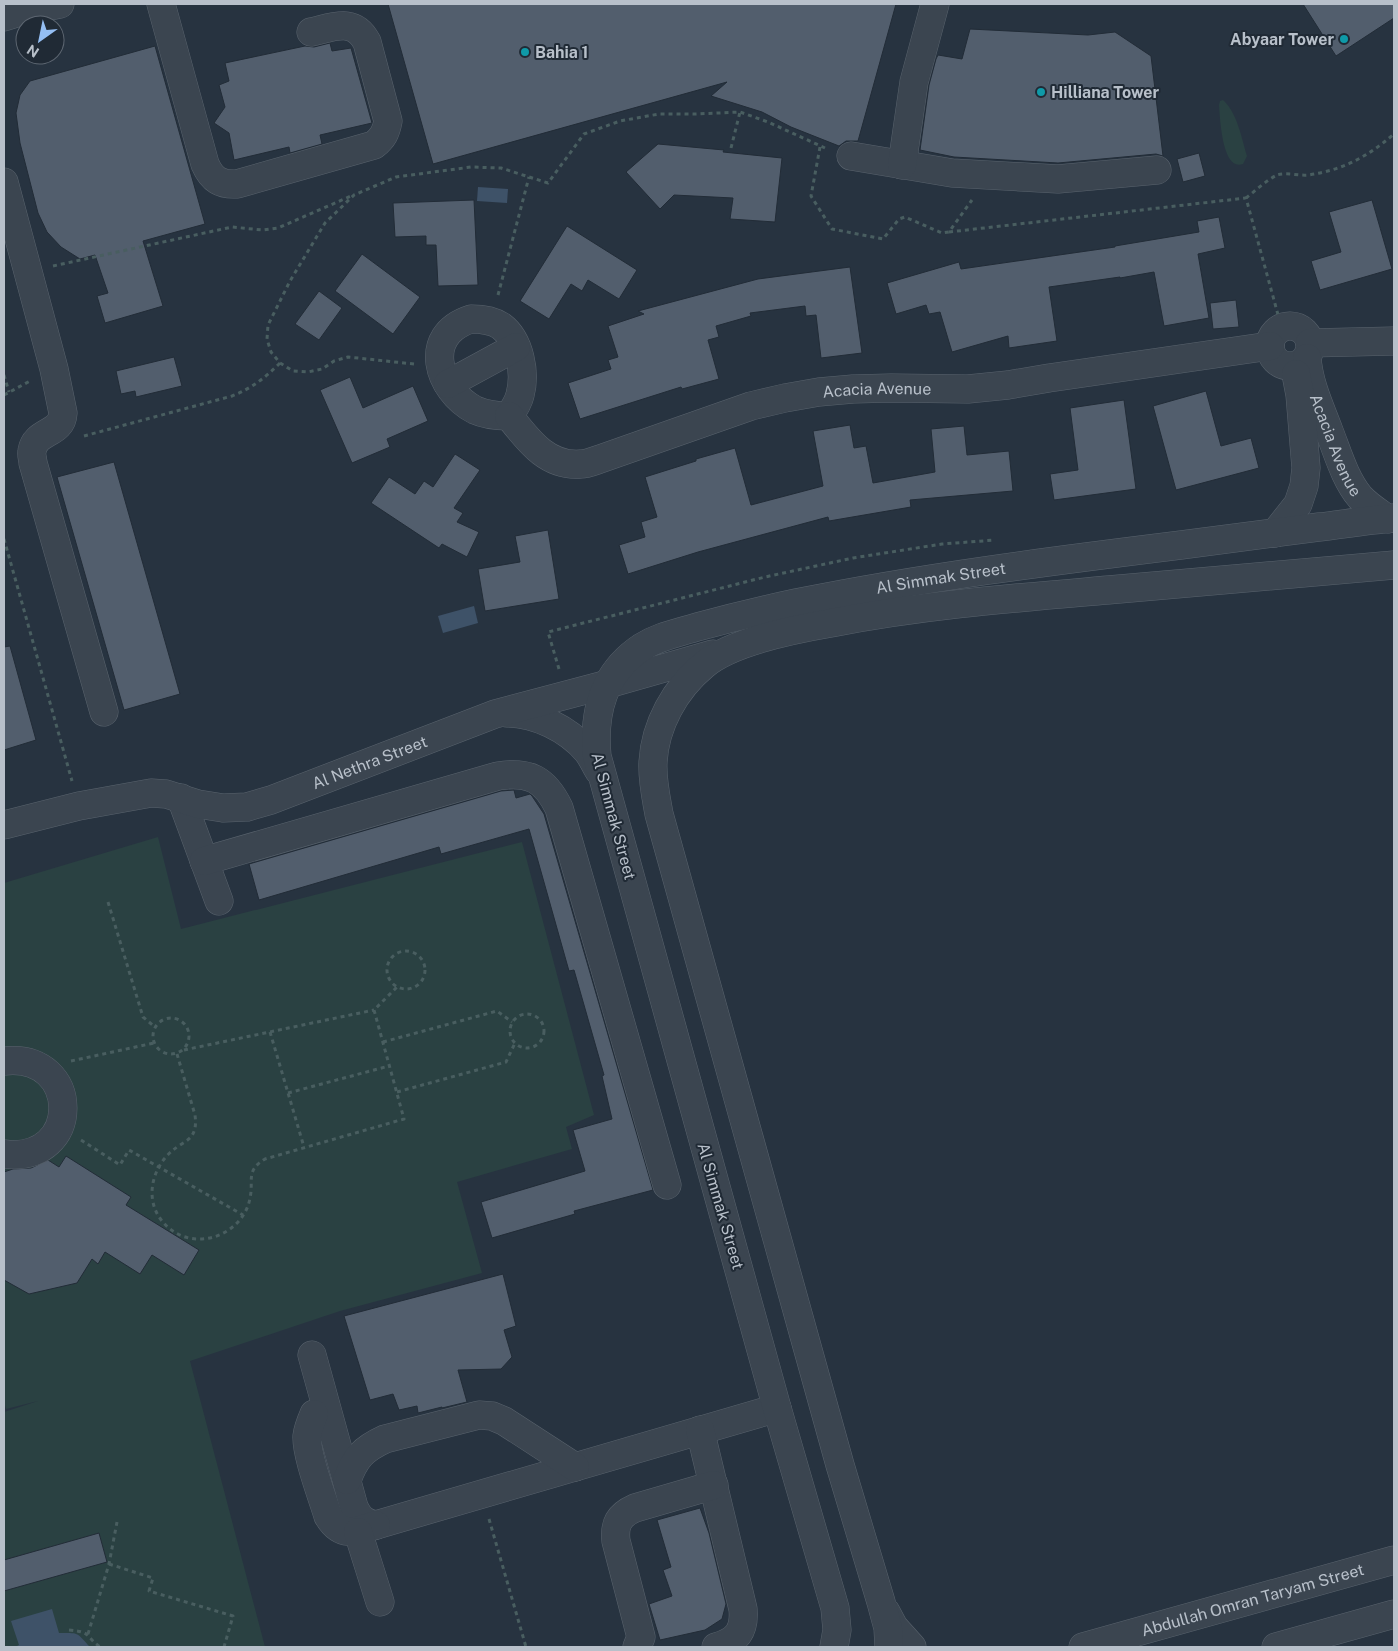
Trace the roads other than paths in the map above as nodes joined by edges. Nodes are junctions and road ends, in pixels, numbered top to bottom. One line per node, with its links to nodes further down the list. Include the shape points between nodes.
1 (60, 4): 4 (street)
2 (161, 4): 5 (street, via 205,164 209,174 227,185 374,145 387,131 388,121 363,34 346,25)
3 (935, 4): 7 (street, via 914,82)
4 (4, 16)
5 (312, 32)
6 (850, 156): 7 (street)
7 (902, 165): 8 (street, via 952,174 1058,179)
8 (1157, 170)
9 (4, 182): 21 (street, via 63,413 59,425 36,440 33,464)
10 (1276, 337): 13 (street, via 1272,354 1277,361 1284,365); 13 (street, via 1287,326 1298,327 1306,333); 15 (street, Acacia Avenue, via 1008,385 968,389 853,389 785,398 751,406 582,464 562,463 544,455)
11 (1394, 341): 13 (street)
12 (516, 347): 14 (street); 14 (street, via 507,332 492,321 471,319 461,322 452,328 440,345); 15 (street, via 523,383 517,406)
13 (1303, 355): 16 (street, Acacia Avenue, via 1350,482 1373,509); 17 (street, Acacia Avenue, via 1296,375 1306,468 1304,486 1298,504)
14 (444, 375): 15 (street, via 464,402 475,410)
15 (509, 416)
16 (1391, 518): 17 (street, Al Simmak Street)
17 (1275, 533): 20 (street, Al Simmak Street, via 1003,567 749,612 657,638 629,657)
18 (1394, 565): 19 (street, Al Simmak Street, via 968,602 803,628)
19 (732, 648): 20 (street, Al Nethra Street); 41 (street, Al Simmak Street, via 705,664 683,685 664,716 653,762 654,789 837,1455)
20 (608, 684): 22 (street, Al Nethra Street); 23 (street, Al Simmak Street, via 596,718 595,738)
21 (104, 712)
22 (495, 714): 23 (street, via 514,713 550,723 587,751); 24 (street, Al Nethra Street, via 247,807 223,808)
23 (602, 774): 32 (street, Al Simmak Street)
24 (181, 798): 25 (street, Al Nethra Street, via 151,793); 26 (street)
25 (5, 820)
26 (204, 861): 27 (street); 30 (street, via 498,776 528,776 542,783 553,794 559,808)
27 (219, 901)
28 (4, 1062): 29 (street, via 16,1060 41,1067 52,1076 63,1100 60,1127 43,1148 18,1156)
29 (4, 1154)
30 (667, 1185)
31 (312, 1355): 36 (street)
32 (777, 1408): 34 (street); 45 (street, Al Simmak Street, via 835,1608 837,1630)
33 (314, 1414): 38 (street, via 309,1425 308,1449 328,1516 333,1524 349,1532)
34 (700, 1430): 35 (street); 37 (street)
35 (574, 1467): 36 (street, via 504,1421 478,1415 371,1445 360,1454); 38 (street)
36 (347, 1480): 38 (street, via 354,1507)
37 (714, 1485): 43 (street, via 635,1508 618,1520 616,1541 640,1627); 44 (street, via 744,1622 731,1642)
38 (367, 1528): 40 (street)
39 (1394, 1560): 48 (street, Abdullah Omran Taryam Street)
40 (380, 1602)
41 (881, 1602): 46 (street, Al Simmak Street); 47 (street, via 894,1627)
42 (1394, 1614): 49 (street)
43 (638, 1647)
44 (716, 1647)
45 (834, 1647)
46 (889, 1647)
47 (912, 1647)
48 (1083, 1647)
49 (1276, 1647)

